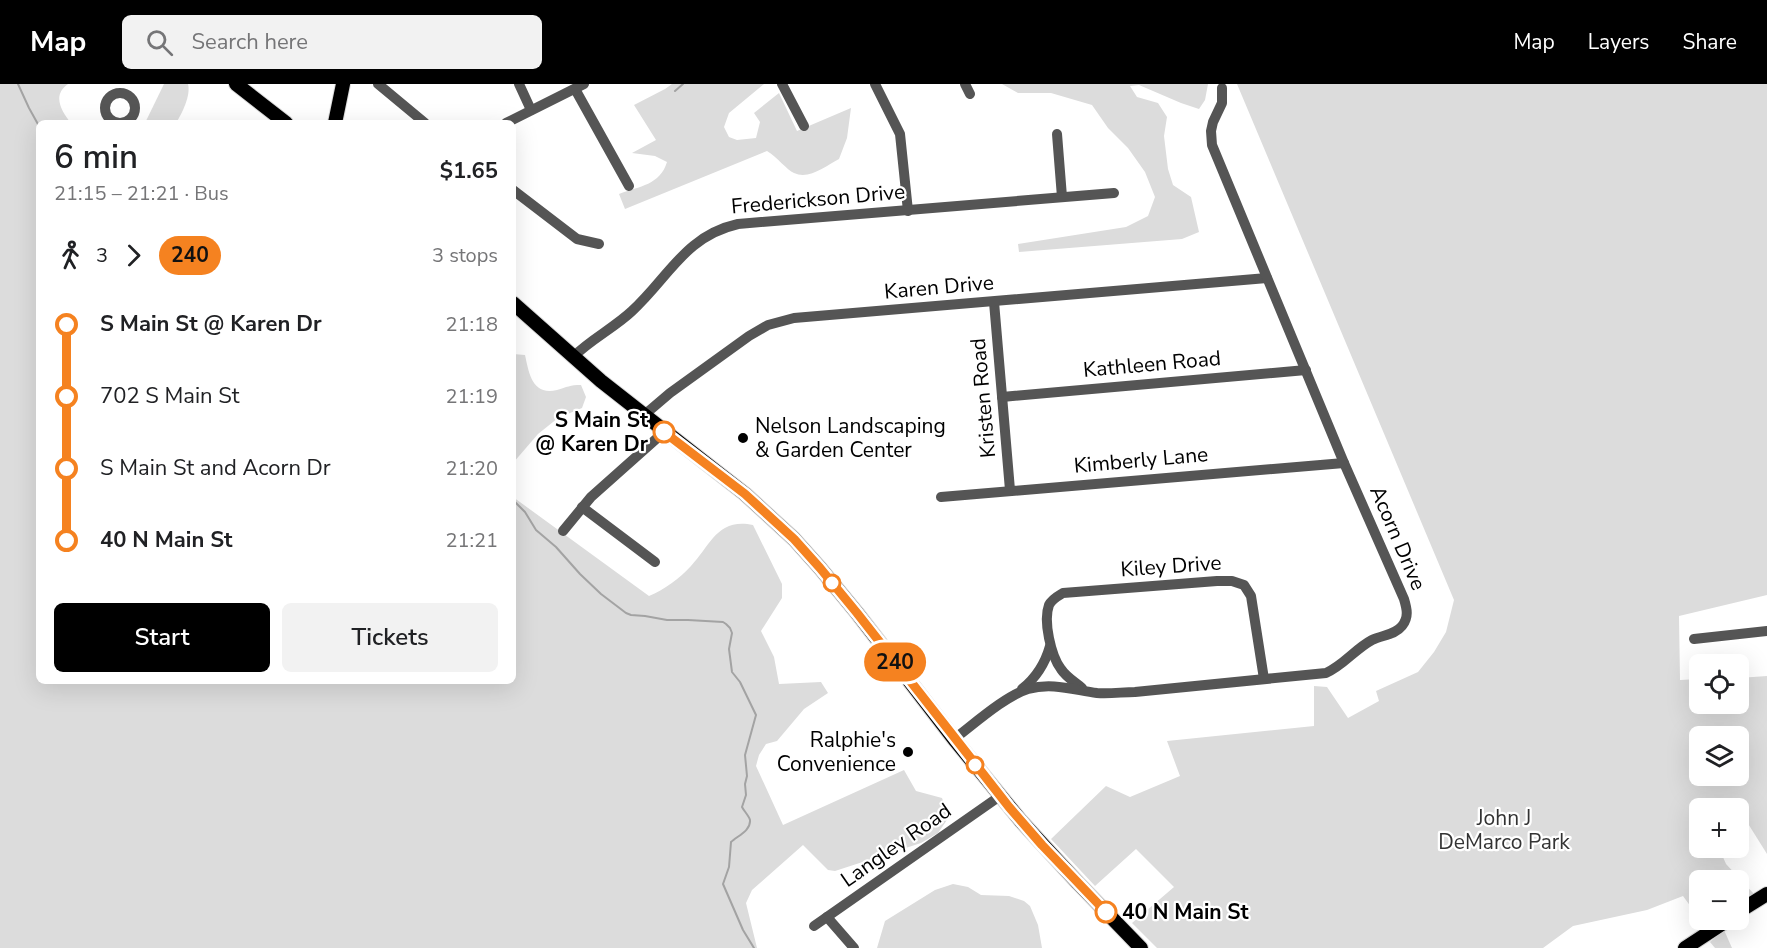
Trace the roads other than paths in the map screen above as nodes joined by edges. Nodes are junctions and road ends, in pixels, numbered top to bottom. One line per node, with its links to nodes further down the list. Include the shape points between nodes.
1 (134, 84): 10 (street)
2 (236, 84): 12 (main road)
3 (343, 84): 13 (main road)
4 (378, 84): 14 (street)
5 (519, 84): 11 (street)
6 (782, 84): 16 (street)
7 (875, 84): 22 (street, via 900,134)
8 (579, 86): 11 (street); 18 (street)
9 (1222, 88): 24 (street, Acorn Drive, via 1222,103 1212,122 1212,145)
10 (131, 98)
11 (531, 110): 15 (street)
12 (282, 120)
13 (336, 120)
14 (421, 120)
15 (512, 120)
16 (804, 126)
17 (1057, 134): 21 (street)
18 (629, 186)
19 (516, 192): 23 (street, via 577,239)
20 (1114, 193): 21 (street, Frederickson Drive)
21 (1062, 197): 22 (street, Frederickson Drive)
22 (908, 211): 27 (street, Frederickson Drive, via 722,228 694,244 634,309)
23 (599, 244)
24 (1267, 278): 25 (street, Karen Drive); 28 (street, Acorn Drive)
25 (994, 302): 29 (street, Kristen Road); 30 (street, Karen Drive, via 780,321 749,336)
26 (516, 306): 27 (main road)
27 (573, 357): 30 (main road)
28 (1306, 370): 29 (street, Kathleen Road); 32 (street, Acorn Drive)
29 (1002, 397): 33 (street, Kristen Road)
30 (643, 416): 31 (main road)
31 (664, 432): 35 (street); 44 (main road, via 745,494 794,539)
32 (1344, 463): 33 (street, Kimberly Lane); 41 (street, Acorn Drive, via 1404,599 1406,620 1400,628 1370,641 1326,673)
33 (1010, 490): 34 (street, Kimberly Lane)
34 (941, 497)
35 (582, 507): 36 (street); 37 (street)
36 (563, 531)
37 (655, 562)
38 (1767, 631): 39 (street)
39 (1694, 639)
40 (1050, 645): 41 (street, Kiley Drive, via 1050,604 1063,593 1232,581 1244,585 1251,596); 42 (street, Kiley Drive, via 1061,670); 43 (street, Kiley Drive, via 1046,662 1036,677)
41 (1264, 679): 42 (street, Acorn Drive, via 1135,692)
42 (1086, 690): 43 (street, Acorn Drive, via 1049,686)
43 (1015, 695): 44 (street, Acorn Drive)
44 (954, 739): 45 (main road)
45 (1000, 796): 48 (street, Langley Road); 52 (main road)
46 (1767, 894): 47 (main road)
47 (1749, 905)
48 (827, 917): 49 (street, Langley Road); 51 (street)
49 (814, 926)
50 (1713, 930): 53 (main road)
51 (854, 948)
52 (1142, 948)
53 (1685, 948)

